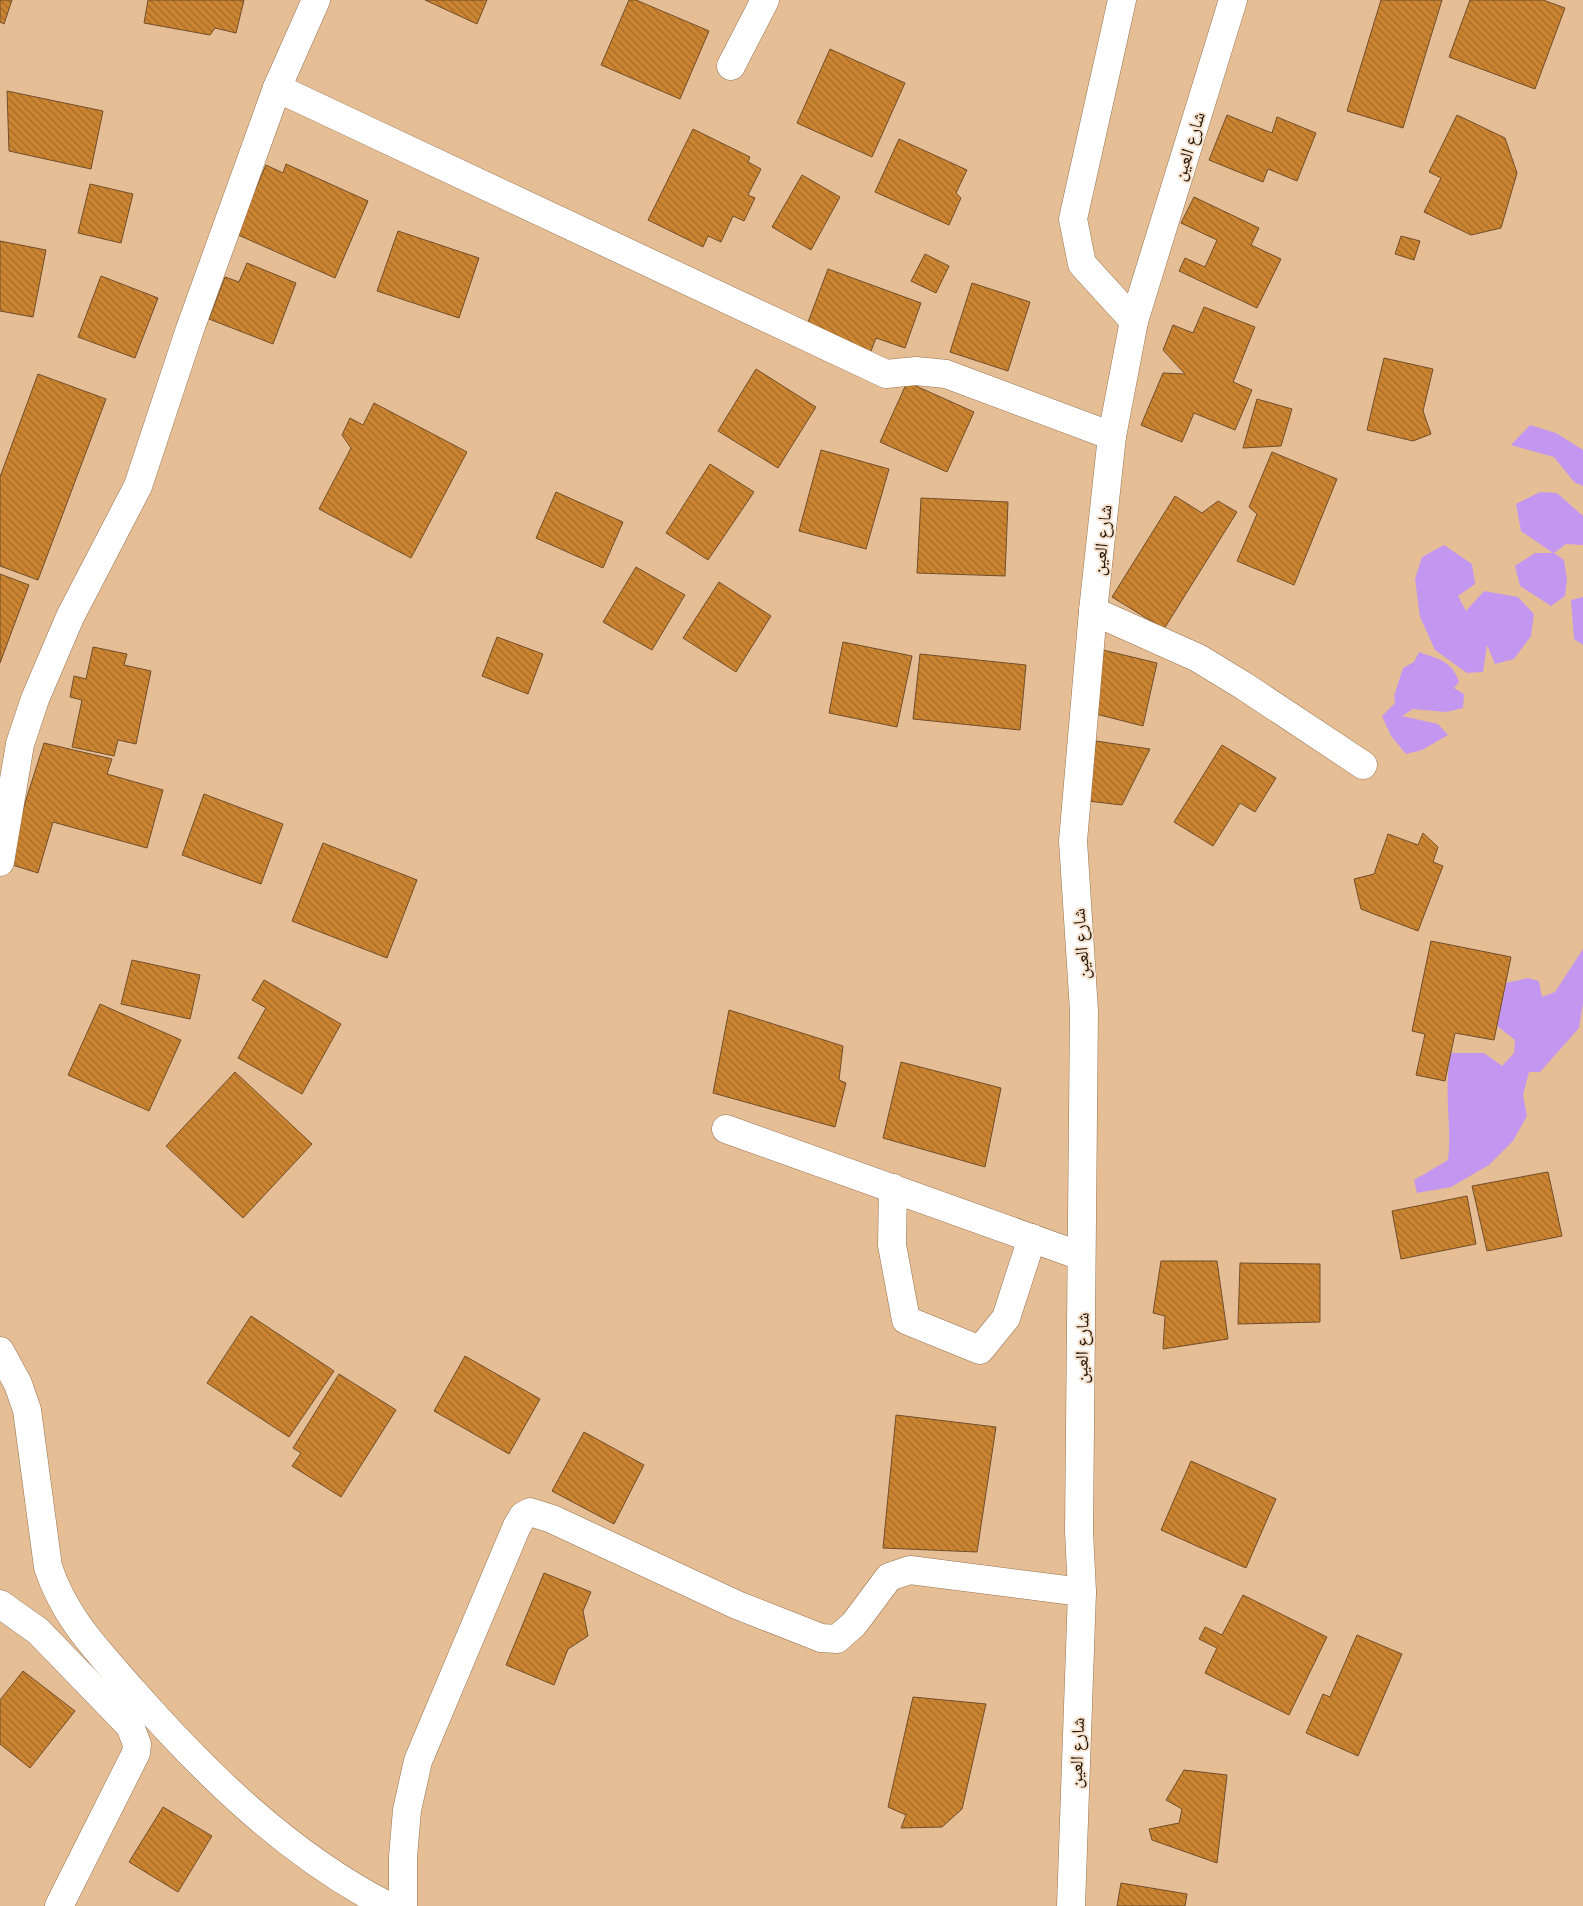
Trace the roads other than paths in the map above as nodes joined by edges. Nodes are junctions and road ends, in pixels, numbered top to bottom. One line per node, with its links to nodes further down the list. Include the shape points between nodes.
1 (316, 0): 6 (street)
2 (764, 0): 5 (street)
3 (1122, 0): 7 (street, via 1073,218 1082,264)
4 (1233, 0): 7 (street, شارع العين)
5 (731, 66)
6 (277, 88): 8 (street, via 886,374 916,371 946,374); 11 (street, via 190,329 138,486 70,617 35,698 20,744)
7 (1134, 322): 8 (street, شارع العين)
8 (1112, 436): 9 (street, شارع العين)
9 (1093, 612): 10 (street, via 1198,658); 15 (street, شارع العين, via 1073,840 1084,1011)
10 (1363, 765)
11 (0, 862)
12 (726, 1129): 13 (street)
13 (893, 1188): 14 (street); 14 (street, via 892,1245 906,1320 980,1350 1006,1318)
14 (1032, 1238): 15 (street)
15 (1082, 1256): 17 (street, شارع العين, via 1079,1530)
16 (0, 1351): 20 (street, via 18,1384 26,1410 48,1567 71,1618 168,1732 264,1823 324,1868)
17 (1082, 1592): 21 (street, via 910,1570 889,1577 865,1612 837,1639 821,1638 737,1605 552,1519 530,1512 517,1526 418,1760 407,1810); 22 (street, شارع العين)
18 (0, 1604): 19 (street, via 38,1631 130,1726 137,1744 136,1753)
19 (59, 1906)
20 (388, 1906)
21 (403, 1906)
22 (1071, 1906)

